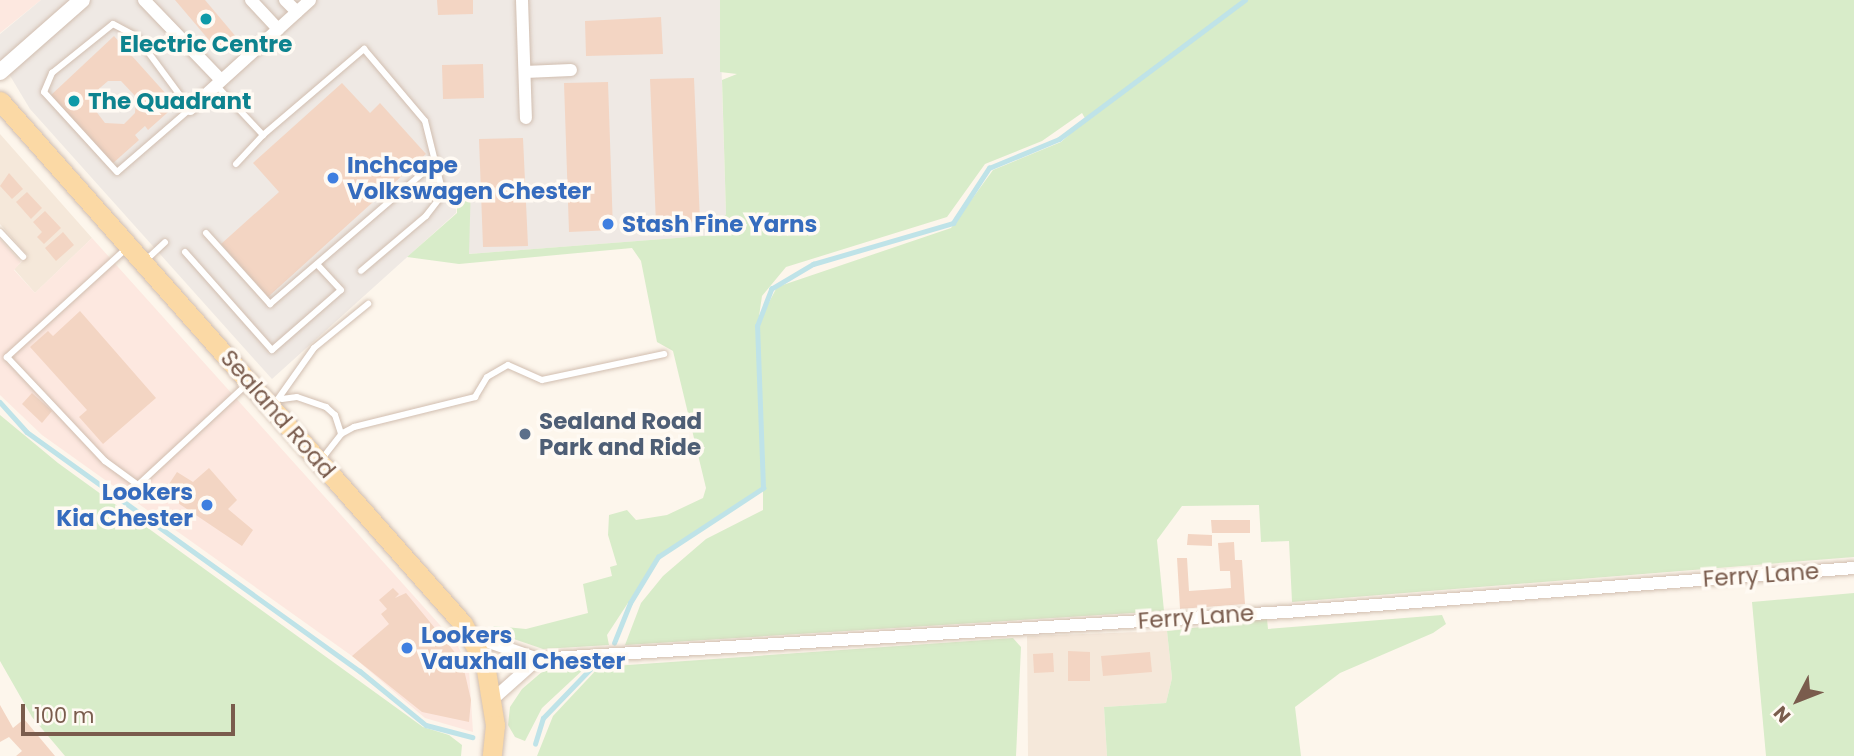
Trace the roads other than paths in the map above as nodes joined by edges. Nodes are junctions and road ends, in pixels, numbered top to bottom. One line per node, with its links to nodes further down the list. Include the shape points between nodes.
1 (82, 0): 10 (street)
2 (144, 0): 12 (street)
3 (251, 0): 8 (street)
4 (285, 0): 7 (street)
5 (310, 0): 7 (street)
6 (522, 0): 11 (street)
7 (296, 12): 8 (street)
8 (278, 29): 12 (street)
9 (571, 70): 11 (street)
10 (0, 72)
11 (525, 72): 15 (street)
12 (218, 83): 14 (street); 16 (lane)
13 (0, 101): 22 (main road, Sealand Road)
14 (190, 109): 14 (lane, via 117,172 47,99 44,86 52,73 113,24 137,37)
15 (526, 118)
16 (263, 135): 17 (lane, via 362,49 425,121); 18 (lane)
17 (437, 162): 26 (lane); 27 (lane, via 441,200)
18 (236, 164)
19 (0, 232): 24 (lane)
20 (206, 233): 26 (lane, via 270,304)
21 (165, 242): 25 (lane)
22 (131, 245): 25 (main road, Sealand Road); 30 (lane, via 7,357 105,461 138,485)
23 (185, 252): 26 (lane, via 272,349 341,290)
24 (23, 257)
25 (144, 261): 30 (main road, Sealand Road)
26 (317, 264)
27 (361, 271)
28 (368, 304): 31 (lane, via 314,348)
29 (664, 354): 32 (lane, via 542,380 508,365 487,377 475,397 375,420)
30 (249, 381): 31 (main road, Sealand Road)
31 (277, 403): 32 (lane, via 297,397 326,408 335,415); 33 (main road, Sealand Road)
32 (341, 434): 33 (lane)
33 (319, 462): 35 (main road, Sealand Road)
34 (1854, 568): 36 (street, Ferry Lane, via 1286,612)
35 (469, 635): 36 (street, Ferry Lane); 37 (main road, Sealand Road, via 485,664)
36 (538, 659): 37 (street)
37 (492, 700): 38 (main road, Sealand Road)
38 (492, 756)

